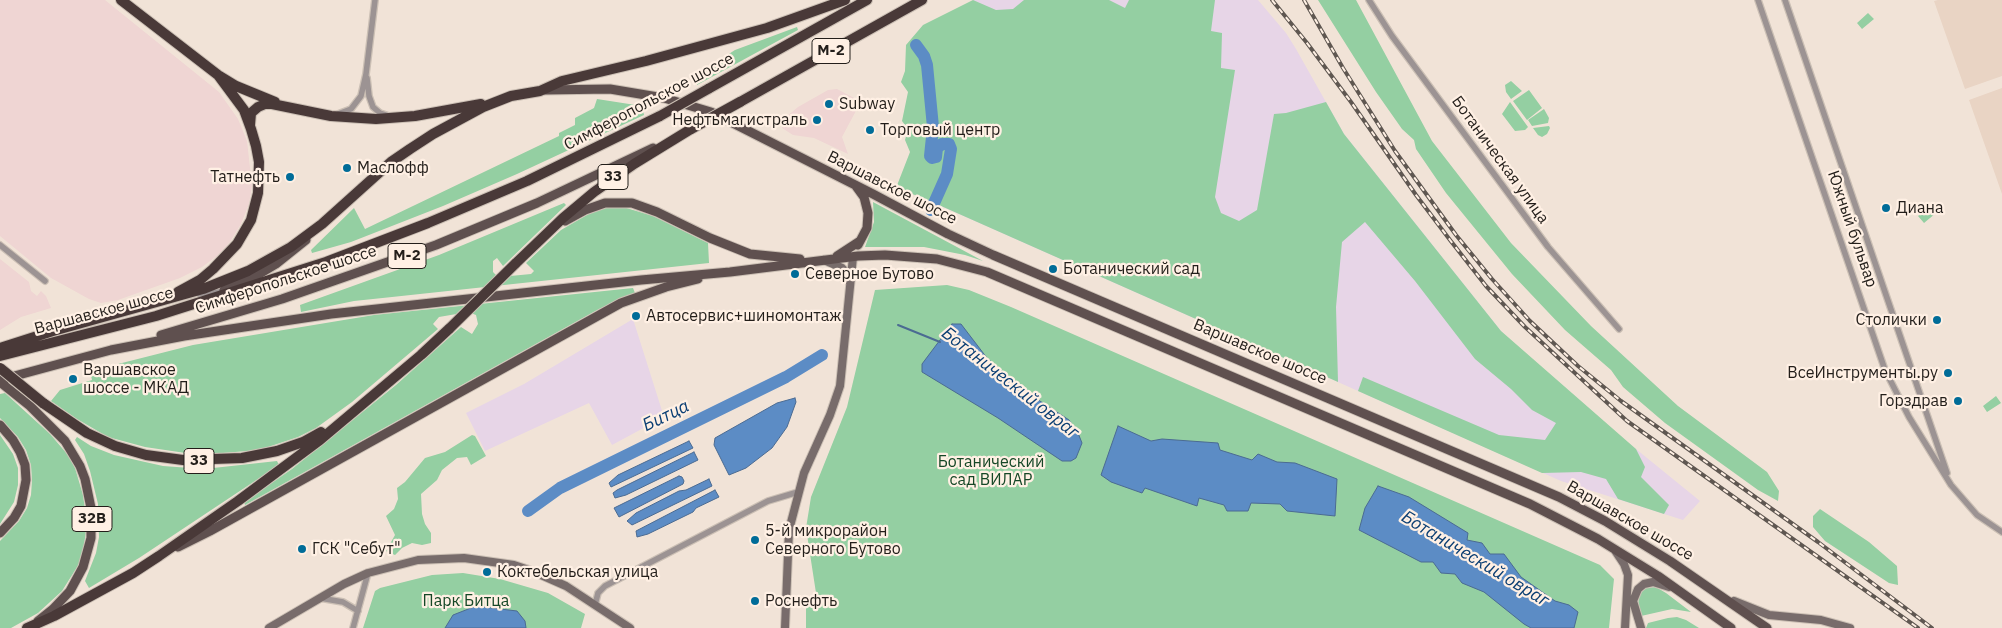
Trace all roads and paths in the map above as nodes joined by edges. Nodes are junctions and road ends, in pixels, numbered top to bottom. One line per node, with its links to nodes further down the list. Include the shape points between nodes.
1 (121, 0): 10 (highway)
2 (375, 0): 9 (street)
3 (844, 0): 11 (highway, via 767,28 562,81)
4 (867, 0): 27 (highway, Симферопольское шоссе / М-2, bridge, via 660,116 562,165 382,241)
5 (922, 0): 17 (highway, Симферопольское шоссе / М-2, bridge)
6 (1370, 0): 33 (street, Ботаническая улица, via 1392,36 1548,247)
7 (1758, 0): 41 (street, Южный бульвар, via 1885,370 1909,417)
8 (1785, 0): 41 (street, Южный бульвар)
9 (366, 74): 14 (street, via 356,104); 15 (street, via 373,107 384,115)
10 (218, 75): 13 (highway, via 236,86); 16 (highway, via 244,110)
11 (540, 90): 12 (highway, Варшавское шоссе); 18 (main road, Варшавское шоссе, via 610,89 688,104 734,123)
12 (511, 96): 15 (highway); 19 (highway, Варшавское шоссе, via 460,118 410,149)
13 (298, 109): 14 (highway); 16 (highway, via 272,104 258,107 251,113)
14 (331, 116): 15 (highway)
15 (397, 118)
16 (251, 129): 31 (highway, via 259,179 255,208 244,234 226,257 200,280)
17 (691, 129): 20 (highway, 33, via 614,176); 35 (main road, Симферопольское шоссе / М-2, via 537,203 436,245 282,299)
18 (855, 185): 21 (main road, via 864,197 868,213 867,228); 48 (main road, Варшавское шоссе, via 996,257 1538,487 1605,521)
19 (322, 224): 28 (main road, Варшавское шоссе, via 276,264); 30 (highway, via 291,247 248,271)
20 (543, 237): 24 (main road, via 584,210 605,203 622,202 641,206 750,254); 39 (highway, 33, bridge, via 450,328)
21 (860, 241): 23 (main road); 24 (main road, via 841,255)
22 (0, 245): 26 (street)
23 (853, 257): 24 (main road, Варшавское шоссе); 29 (street); 45 (main road, Варшавское шоссе, via 924,258 987,272 1500,490)
24 (823, 260): 25 (main road, Варшавское шоссе); 29 (street, via 846,272)
25 (730, 272): 35 (main road, Варшавское шоссе, via 357,310); 46 (main road, via 666,287 621,303 210,531)
26 (45, 281)
27 (256, 286): 28 (street); 32 (highway, Симферопольское шоссе / М-2)
28 (219, 292): 30 (street); 32 (main road, Варшавское шоссе)
29 (849, 292): 42 (street, via 840,386)
30 (178, 296): 31 (highway)
31 (156, 303): 34 (highway)
32 (156, 316): 36 (highway, Варшавское шоссе / М-2)
33 (1619, 329)
34 (0, 348)
35 (110, 350): 38 (main road, Варшавское шоссе / М-2)
36 (0, 356)
37 (0, 368): 39 (highway, 33, bridge, via 87,433 115,446 164,458 200,461 242,458 290,448 317,435)
38 (0, 381): 53 (main road, 32B, via 56,430 74,453 85,479 91,508 89,552 77,579 62,601)
39 (356, 408): 46 (highway, 33, via 320,440)
40 (0, 425): 44 (main road, via 20,452 26,480 21,506)
41 (1951, 484): 43 (street, Южный бульвар, via 1977,515)
42 (798, 492): 51 (street, via 768,501 605,586 598,592); 57 (street, via 789,530)
43 (2002, 532)
44 (0, 534)
45 (1598, 539): 50 (main road, Варшавское шоссе); 58 (street, via 1615,551 1626,567)
46 (159, 556): 53 (highway, 33)
47 (368, 573): 49 (street); 51 (street, via 418,560 486,560 514,564 532,571 566,586); 52 (street)
48 (1724, 597): 61 (main road, Варшавское шоссе); 62 (street, via 1769,615 1821,620)
49 (320, 598): 52 (street, via 343,602); 54 (street)
50 (1696, 602): 59 (street, via 1664,584 1644,584 1633,601); 60 (main road, Варшавское шоссе)
51 (595, 605): 56 (street)
52 (358, 611): 55 (street)
53 (27, 628)
54 (270, 628)
55 (353, 628)
56 (630, 628)
57 (785, 628)
58 (1624, 628)
59 (1641, 628)
60 (1731, 628)
61 (1767, 628)
62 (1850, 628)

